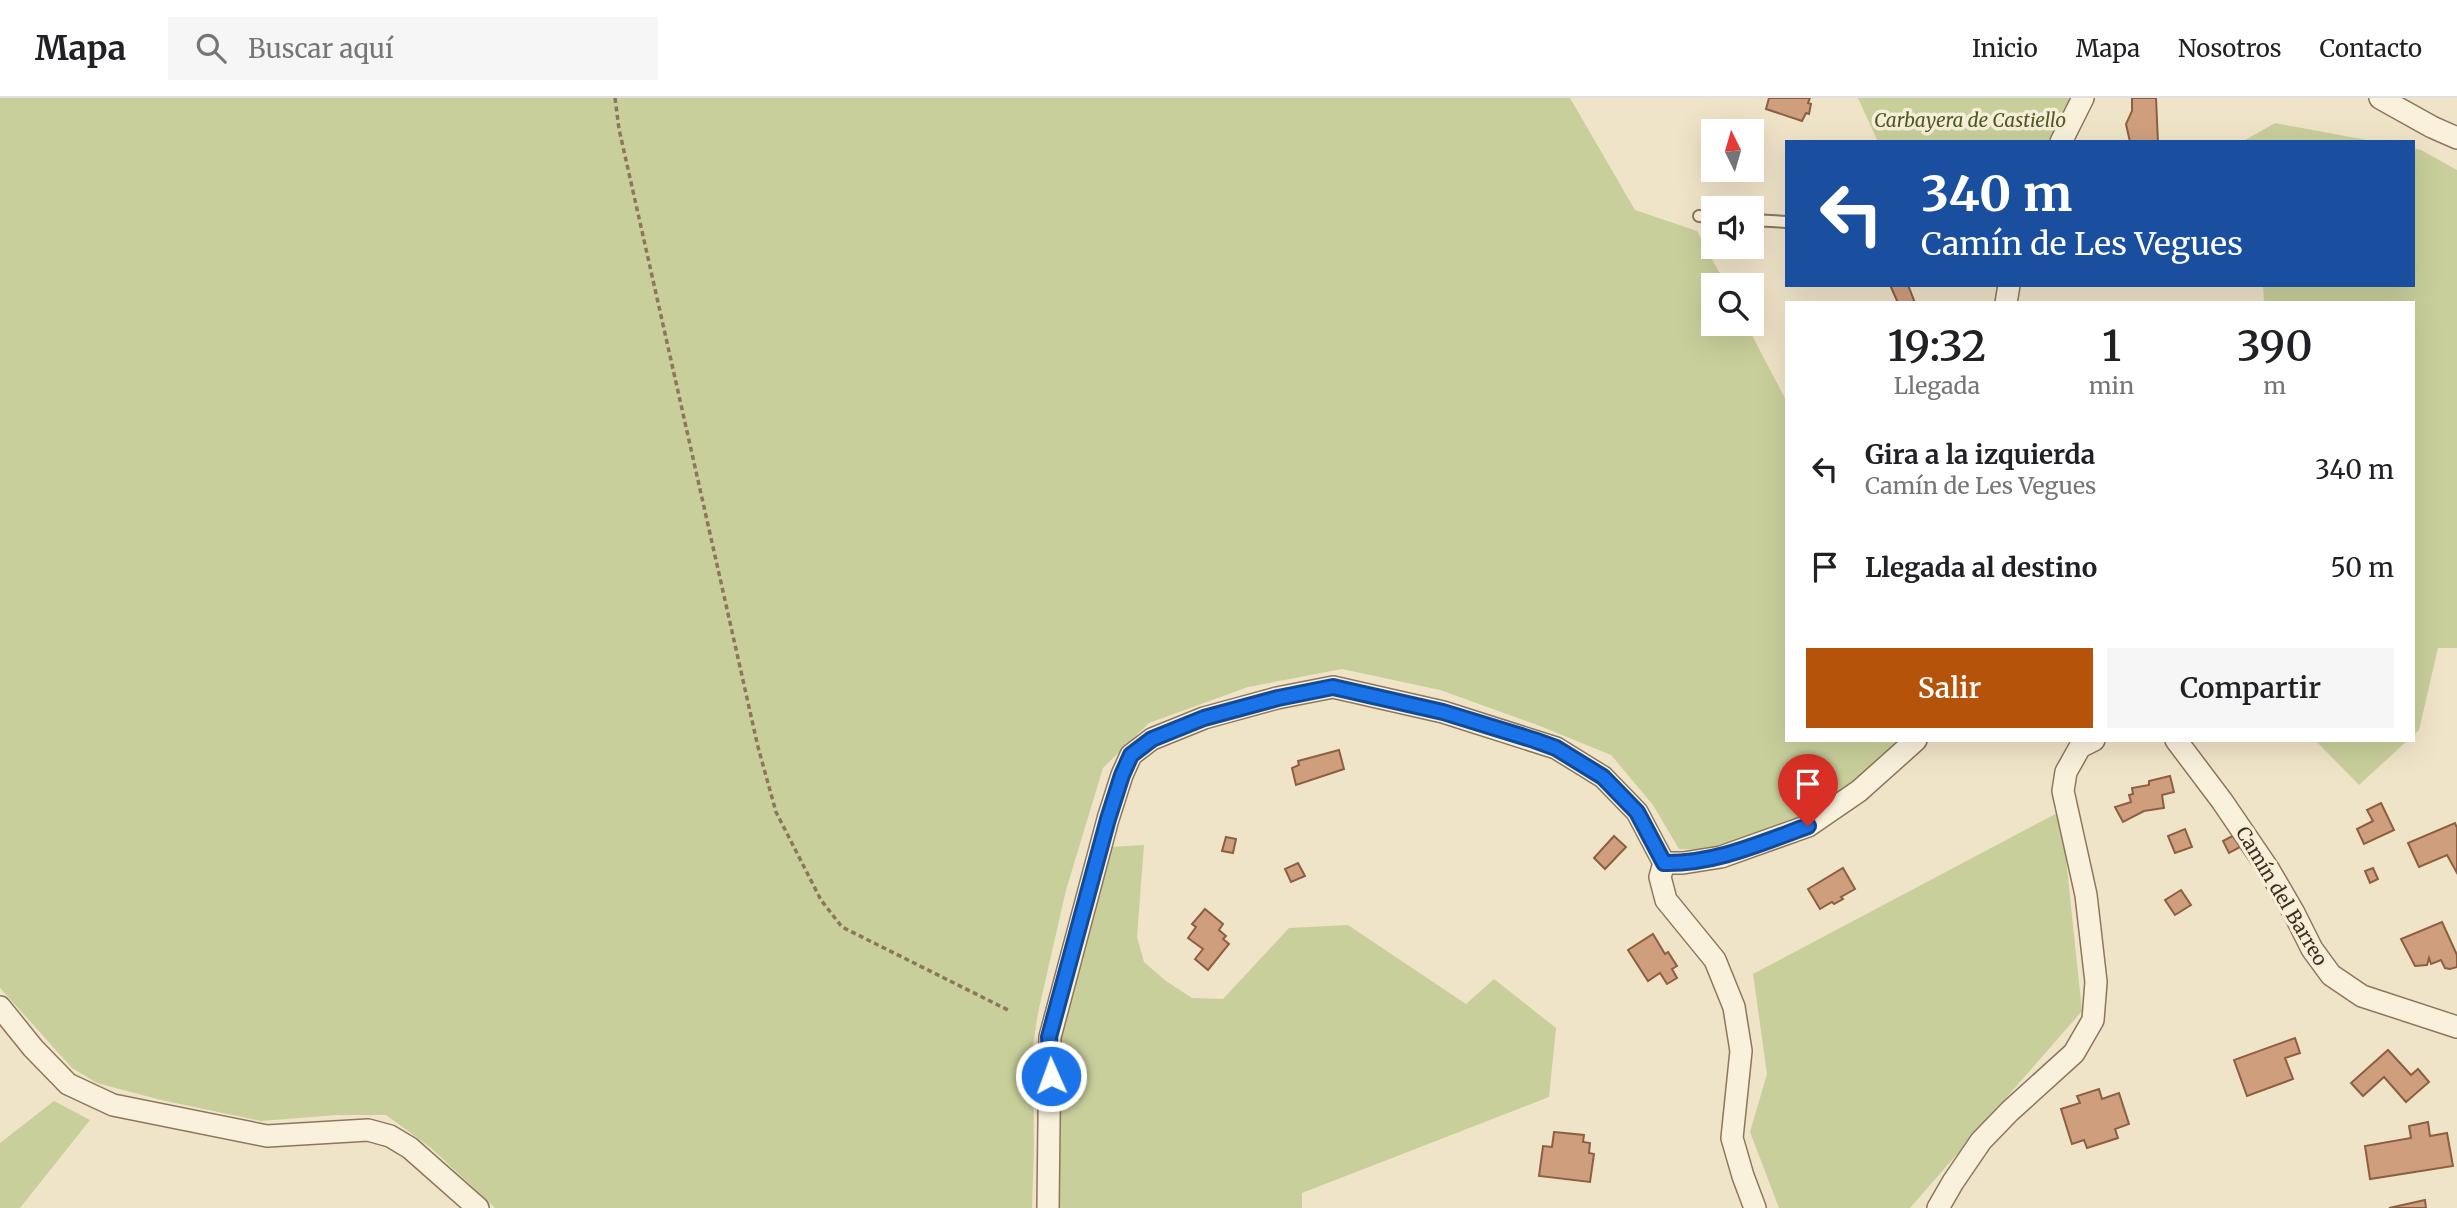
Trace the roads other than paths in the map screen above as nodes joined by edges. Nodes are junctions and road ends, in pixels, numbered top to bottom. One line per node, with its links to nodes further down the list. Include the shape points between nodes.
1 (2083, 98): 4 (street)
2 (2380, 98): 3 (street)
3 (2457, 138)
4 (2062, 140)
5 (1764, 221): 6 (lane)
6 (1785, 222)
7 (1914, 742): 10 (street, via 1859,790 1808,826 1721,857)
8 (2090, 742): 16 (street, via 2080,747 2066,772 2063,791 2086,895 2096,982 2093,1020 2074,1053 1981,1141)
9 (2178, 742): 12 (street, Camín del Barreo, via 2269,870 2331,975 2362,996)
10 (1664, 863): 14 (street, via 1637,812 1603,777 1556,748 1443,712 1333,687 1204,718 1152,739 1131,755 1122,775 1049,1037); 15 (street, via 1660,877 1666,900 1714,960 1734,1007 1741,1051 1732,1138)
11 (0, 1007): 13 (street, via 68,1084 113,1105 267,1136 368,1130 390,1136)
12 (2457, 1027)
13 (478, 1208)
14 (1048, 1208)
15 (1755, 1208)
16 (1938, 1208)

